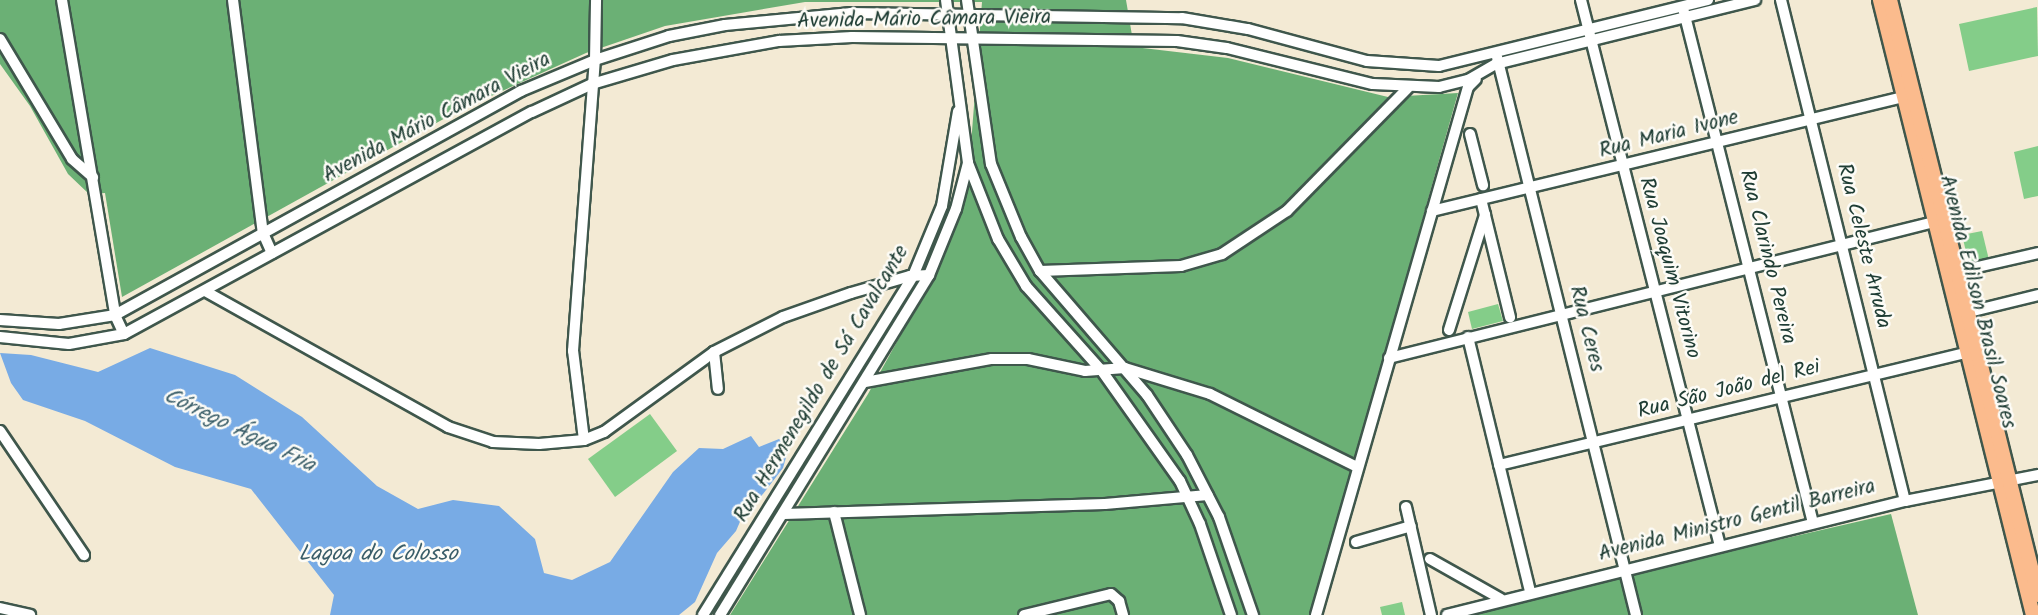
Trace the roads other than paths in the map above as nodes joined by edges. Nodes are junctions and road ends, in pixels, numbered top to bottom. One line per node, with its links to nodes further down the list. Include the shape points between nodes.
1 (62, 0): 31 (street)
2 (233, 0): 37 (street)
3 (596, 0): 20 (street)
4 (946, 0): 12 (street)
5 (968, 0): 13 (street)
6 (1581, 0): 14 (street, Rua Joaquim Vitorino)
7 (1708, 0): 11 (street)
8 (1755, 0): 11 (street)
9 (1781, 0): 26 (street, Rua Celeste Arruda)
10 (1889, 1): 25 (main road, Avenida Edilson Brasil Soares)
11 (1683, 8): 14 (street, Avenida Mário Câmara Vieira); 28 (street, Rua Clarindo Pereira)
12 (949, 14): 13 (street, Avenida Mário Câmara Vieira); 15 (street); 20 (street, Avenida Mário Câmara Vieira, via 851,12 777,17 669,36)
13 (970, 15): 16 (street); 18 (street, Avenida Mário Câmara Vieira, via 1182,18 1248,29 1367,61 1448,65)
14 (1590, 35): 19 (street, Avenida Mário Câmara Vieira); 30 (street, Rua Joaquim Vitorino)
15 (953, 37): 16 (street, Avenida Mário Câmara Vieira); 22 (street, Avenida Mário Câmara Vieira, via 779,41 673,60); 24 (street)
16 (975, 37): 23 (street, Avenida Mário Câmara Vieira, via 1177,41 1227,48 1373,84); 42 (street, via 991,164 1021,237)
17 (0, 39): 31 (street, via 72,159)
18 (1485, 56): 19 (street, Avenida Mário Câmara Vieira); 21 (street)
19 (1497, 58): 21 (street, Avenida Mário Câmara Vieira); 32 (street, Rua Ceres)
20 (595, 60): 22 (street); 37 (street, Avenida Mário Câmara Vieira, via 521,91)
21 (1479, 74): 23 (street, Avenida Mário Câmara Vieira, via 1455,84); 34 (street, via 1468,87)
22 (592, 84): 40 (street, Avenida Mário Câmara Vieira, via 446,156); 69 (street, via 573,351)
23 (1408, 88): 42 (street, via 1287,211 1222,254 1181,266)
24 (960, 93): 29 (street); 45 (street, Rua Hermenegildo de Sá Cavalcante, via 952,164 942,206)
25 (1909, 95): 26 (street, Rua Maria Ivone); 36 (main road, Avenida Edilson Brasil Soares)
26 (1812, 121): 28 (street, Rua Maria Ivone); 38 (street, Rua Celeste Arruda)
27 (1470, 134): 33 (street)
28 (1719, 142): 30 (street, Rua Maria Ivone); 41 (street, Rua Clarindo Pereira)
29 (968, 164): 44 (street, Rua Hermenegildo de Sá Cavalcante, via 956,209); 62 (street, via 998,239 1019,275 1040,305)
30 (1623, 168): 32 (street, Rua Maria Ivone); 47 (street, Rua Joaquim Vitorino)
31 (93, 177): 51 (street)
32 (1528, 189): 33 (street, Rua Maria Ivone); 50 (street, Rua Ceres)
33 (1484, 193): 34 (street, Rua Maria Ivone); 35 (street)
34 (1432, 211): 60 (street)
35 (1485, 215): 52 (street); 54 (street)
36 (1941, 220): 38 (street); 43 (main road, Avenida Edilson Brasil Soares); 59 (main road, Avenida Edilson Brasil Soares)
37 (263, 233): 40 (street); 51 (street, Avenida Mário Câmara Vieira)
38 (1843, 247): 41 (street); 63 (street, Rua Celeste Arruda)
39 (2038, 253): 43 (street)
40 (272, 254): 46 (street, Avenida Mário Câmara Vieira)
41 (1750, 269): 47 (street); 66 (street, Rua Clarindo Pereira)
42 (1040, 271): 61 (street)
43 (1960, 271): 49 (main road, Avenida Edilson Brasil Soares)
44 (929, 275): 45 (street); 64 (street, Rua Hermenegildo de Sá Cavalcante)
45 (913, 276): 58 (street, via 783,318); 93 (street, Rua Hermenegildo de Sá Cavalcante)
46 (205, 291): 55 (street, Avenida Mário Câmara Vieira); 69 (street, via 448,427 493,442)
47 (1656, 293): 50 (street); 67 (street, Rua Joaquim Vitorino)
48 (2038, 295): 49 (street)
49 (1969, 312): 74 (main road, Avenida Edilson Brasil Soares)
50 (1564, 314): 57 (street); 70 (street, Rua Ceres)
51 (116, 315): 53 (street, Avenida Mário Câmara Vieira, via 59,324); 55 (street)
52 (1510, 317)
53 (0, 320)
54 (1449, 330)
55 (124, 334): 56 (street, Avenida Mário Câmara Vieira, via 69,344)
56 (0, 337)
57 (1468, 337): 60 (street); 71 (street)
58 (714, 352): 65 (street); 69 (street, via 666,391)
59 (1968, 352): 63 (street, Rua São João del Rei); 74 (main road, Avenida Edilson Brasil Soares)
60 (1389, 358): 72 (street)
61 (1125, 369): 62 (street); 72 (street, via 1210,394); 75 (street, via 1159,410)
62 (1102, 371): 64 (street, via 1028,359 992,358); 76 (street)
63 (1874, 375): 66 (street, Rua São João del Rei); 77 (street, Rua Celeste Arruda)
64 (865, 382): 80 (street, Rua Hermenegildo de Sá Cavalcante)
65 (718, 389)
66 (1782, 398): 67 (street, Rua São João del Rei); 81 (street, Rua Clarindo Pereira)
67 (1688, 420): 70 (street, Rua São João del Rei); 84 (street, Rua Joaquim Vitorino)
68 (0, 430): 85 (street)
69 (584, 440)
70 (1595, 444): 71 (street, Rua São João del Rei); 87 (street, Rua Ceres)
71 (1500, 465): 88 (street)
72 (1357, 467): 100 (street)
73 (2038, 475): 74 (street, Avenida Ministro Gentil Barreira)
74 (2005, 481): 77 (street, Avenida Ministro Gentil Barreira); 89 (main road, Avenida Edilson Brasil Soares); 104 (main road, Avenida Edilson Brasil Soares)
75 (1208, 495): 76 (street); 99 (street)
76 (1188, 497): 79 (street, via 1105,504); 98 (street)
77 (1905, 501): 81 (street, Avenida Ministro Gentil Barreira)
78 (1406, 507): 82 (street)
79 (834, 512): 80 (street); 95 (street)
80 (784, 514): 94 (street, Rua Hermenegildo de Sá Cavalcante)
81 (1813, 524): 84 (street, Avenida Ministro Gentil Barreira)
82 (1411, 526): 83 (street); 101 (street)
83 (1356, 542)
84 (1720, 546): 87 (street, Avenida Ministro Gentil Barreira)
85 (84, 555)
86 (1430, 559): 90 (street)
87 (1626, 568): 88 (street, Avenida Ministro Gentil Barreira); 103 (street, Rua Ceres)
88 (1530, 591): 90 (street, Avenida Ministro Gentil Barreira)
89 (2038, 595)
90 (1501, 599): 102 (street, Avenida Ministro Gentil Barreira)
91 (0, 608): 92 (street)
92 (30, 615)
93 (703, 615)
94 (720, 615)
95 (860, 615)
96 (1024, 615): 97 (street, via 1111,594 1119,601)
97 (1123, 615)
98 (1231, 615)
99 (1253, 615)
100 (1316, 615)
101 (1431, 615)
102 (1447, 615)
103 (1636, 615)
104 (2033, 615)

